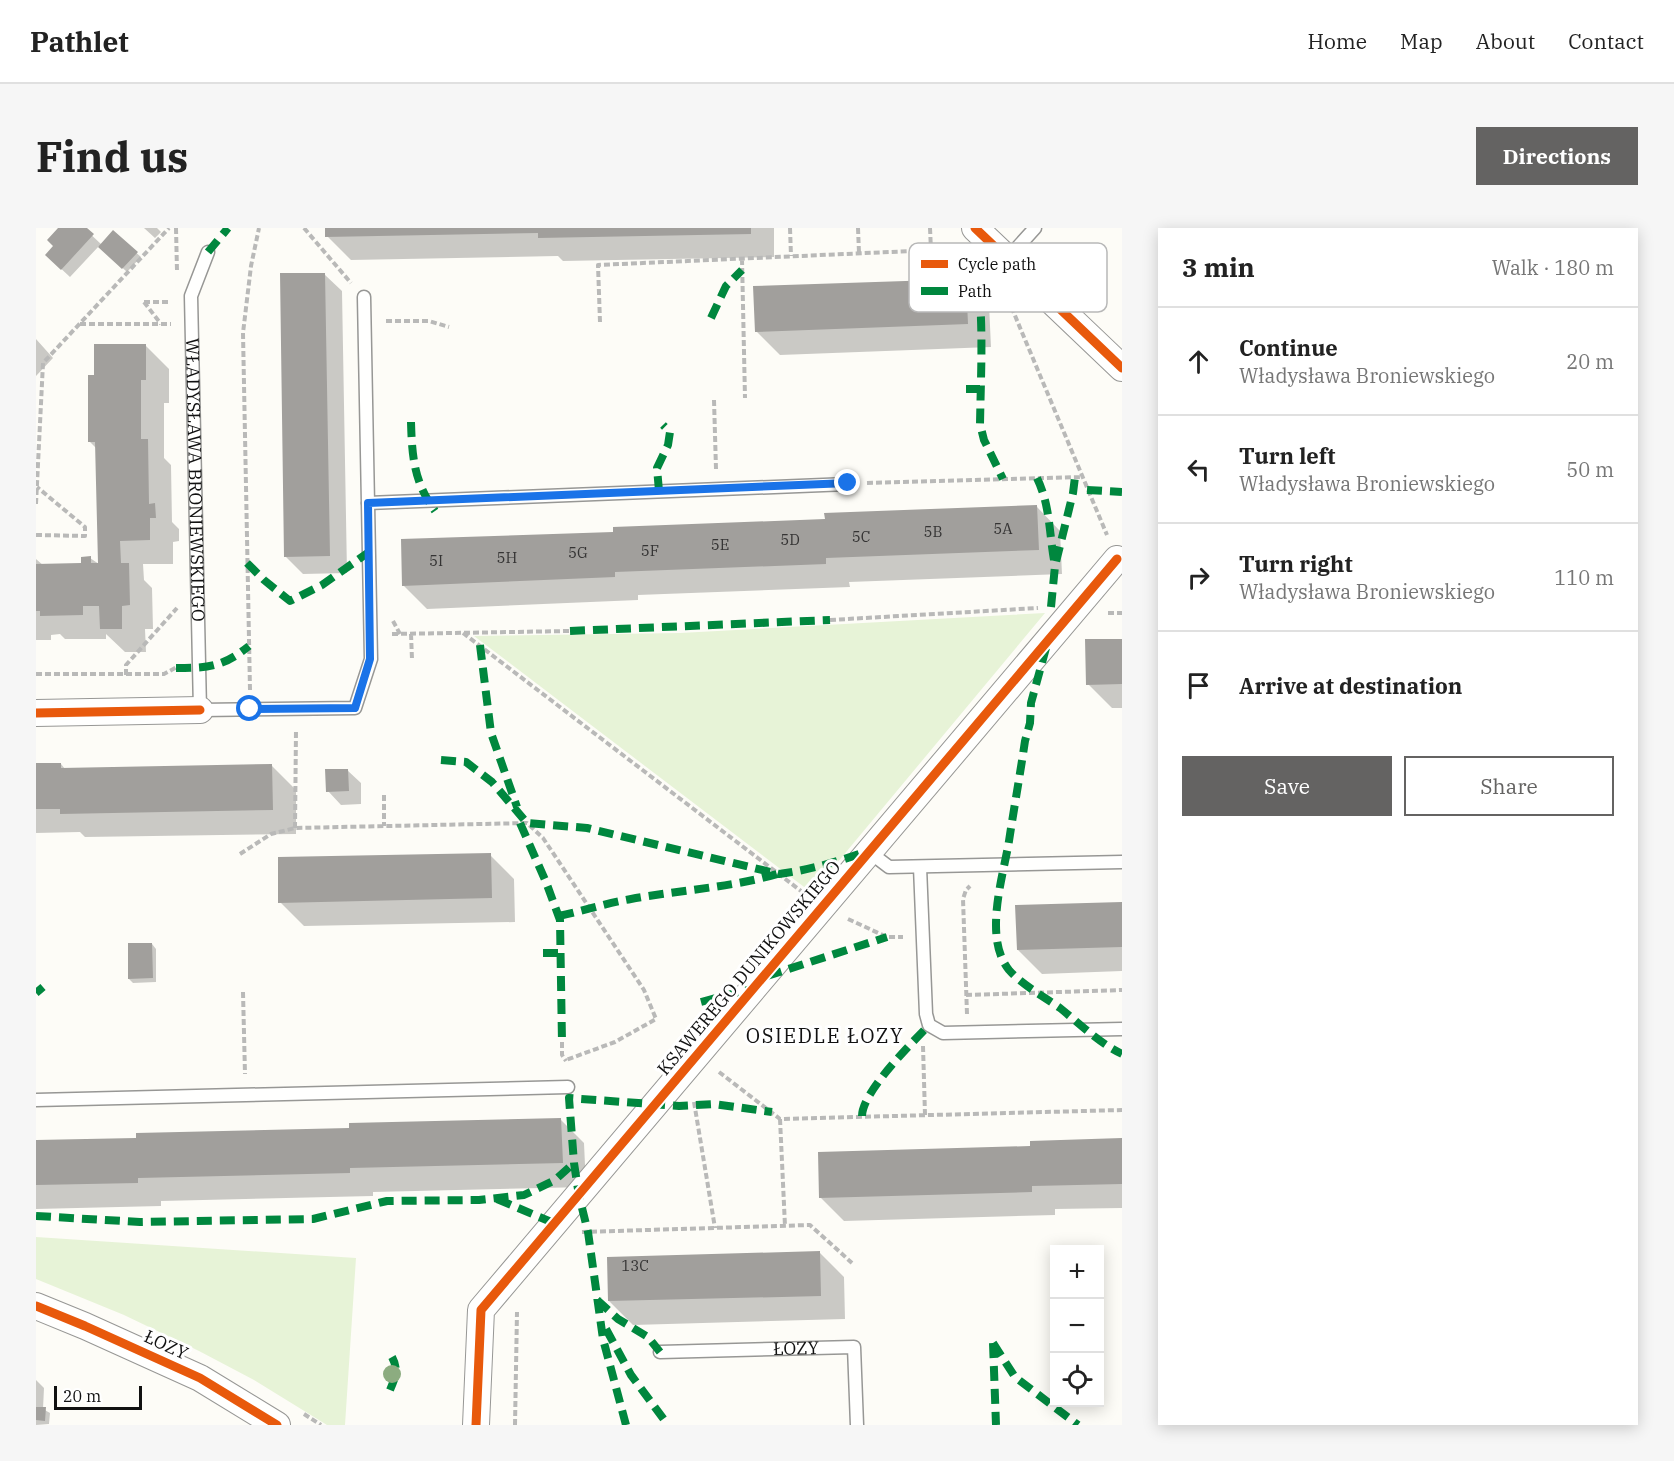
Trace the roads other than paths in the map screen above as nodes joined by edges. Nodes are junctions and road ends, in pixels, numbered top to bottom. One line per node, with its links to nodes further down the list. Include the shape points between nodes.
1 (1035, 228): 2 (lane)
2 (1021, 243)
3 (208, 252): 10 (lane, WŁADYSŁAWA BRONIEWSKIEGO, via 191,296)
4 (364, 297): 8 (lane)
5 (1063, 312): 6 (street)
6 (1122, 368)
7 (848, 483): 8 (lane)
8 (368, 503): 10 (lane, via 370,659 355,708)
9 (1117, 559): 12 (street, KSAWEREGO DUNIKOWSKIEGO)
10 (200, 710): 11 (street)
11 (36, 713)
12 (868, 851): 14 (lane, via 889,867); 21 (street, KSAWEREGO DUNIKOWSKIEGO, via 481,1310)
13 (1122, 862): 14 (lane)
14 (920, 867): 15 (lane, via 929,1025 943,1033)
15 (1122, 1029)
16 (568, 1087): 17 (lane)
17 (36, 1100)
18 (36, 1306): 20 (street, ŁOZY, via 200,1378)
19 (660, 1352): 22 (lane, ŁOZY, via 854,1347)
20 (277, 1425)
21 (476, 1425)
22 (857, 1425)

